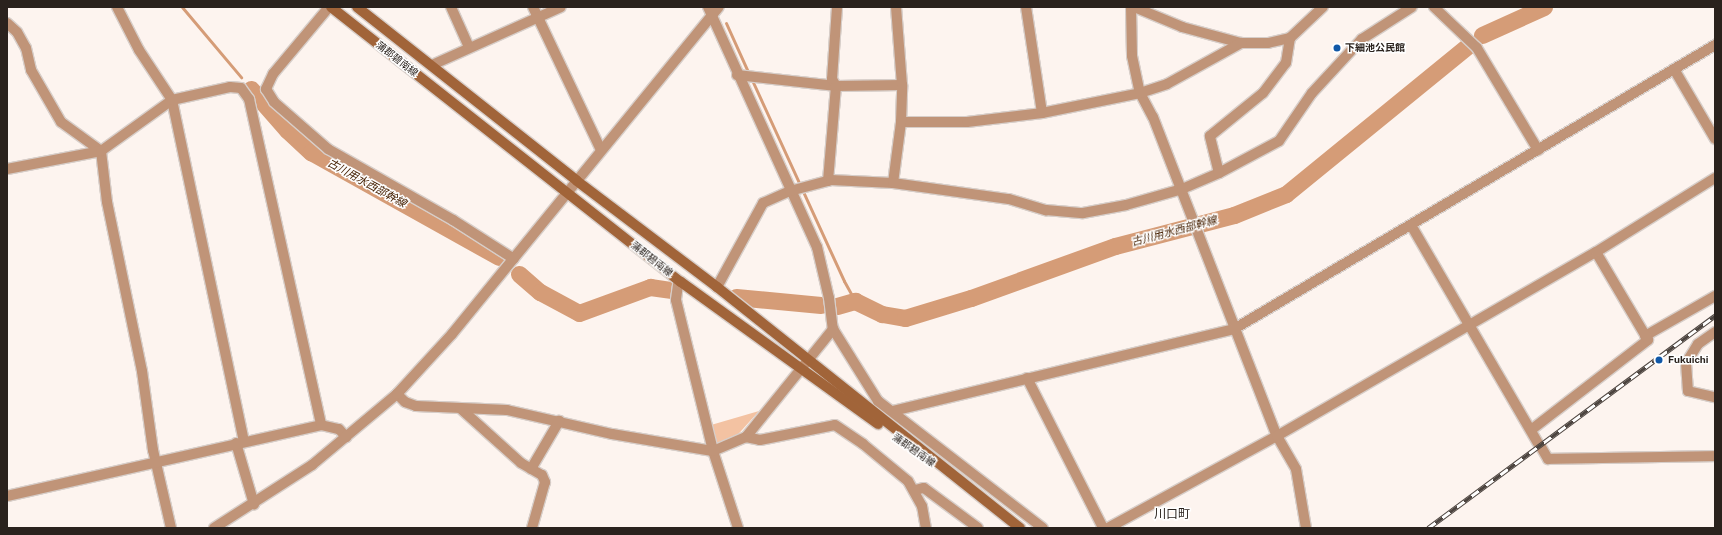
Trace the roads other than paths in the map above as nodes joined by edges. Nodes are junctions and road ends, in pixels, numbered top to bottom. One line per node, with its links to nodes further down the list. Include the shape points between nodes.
1 (117, 7): 28 (street, via 139,50)
2 (330, 7): 43 (main road, 蒲郡碧南線); 46 (street, via 273,74 266,89 274,102 328,149 453,220)
3 (357, 7): 22 (main road, 蒲郡碧南線)
4 (451, 7): 21 (street)
5 (533, 7): 16 (street)
6 (562, 7): 16 (street)
7 (719, 7): 15 (street)
8 (837, 7): 26 (street, via 832,79)
9 (896, 7): 25 (street)
10 (1026, 7): 29 (street)
11 (1133, 7): 19 (street, via 1182,27); 27 (street, via 1132,56)
12 (1412, 7): 36 (street, via 1362,39 1312,93 1280,141)
13 (1434, 7): 33 (street, via 1477,48)
14 (1321, 8): 18 (street)
15 (710, 12): 24 (street); 32 (street)
16 (538, 18): 21 (street); 32 (street)
17 (7, 23): 34 (street, via 26,48 31,70 60,122)
18 (1290, 38): 19 (street, via 1268,43); 36 (street, via 1286,63 1263,93 1210,136)
19 (1242, 43): 27 (street, via 1167,84)
20 (1715, 45): 23 (street)
21 (468, 47): 22 (street)
22 (432, 65): 38 (main road, 蒲郡碧南線)
23 (1674, 69): 31 (street); 33 (street)
24 (740, 75): 26 (street); 42 (street)
25 (902, 85): 26 (street); 30 (street)
26 (836, 86): 39 (street)
27 (1140, 93): 29 (street); 41 (street, via 1154,117)
28 (172, 100): 34 (street); 62 (street, via 230,88 241,88 249,99); 67 (street)
29 (1042, 113): 30 (street, via 966,122)
30 (901, 122): 40 (street)
31 (1715, 139)
32 (601, 150): 38 (street)
33 (1538, 150): 44 (street)
34 (101, 151): 35 (street); 70 (street, via 108,210 142,371)
35 (7, 169)
36 (1219, 173): 41 (street)
37 (1715, 178): 45 (street)
38 (577, 181): 43 (street); 48 (main road, 蒲郡碧南線)
39 (828, 181): 40 (street); 42 (street)
40 (893, 183): 41 (street, via 1009,199 1046,210 1083,213 1126,205)
41 (1182, 189): 52 (street)
42 (793, 190): 48 (street, via 763,203); 51 (street, via 817,247 829,298)
43 (567, 194): 46 (street); 47 (main road, 蒲郡碧南線)
44 (1411, 225): 50 (street); 52 (street)
45 (1596, 252): 50 (street); 54 (street)
46 (514, 259): 57 (street, via 452,334)
47 (682, 282): 55 (main road, 蒲郡碧南線); 68 (street, via 678,285 676,300)
48 (717, 287): 55 (main road, 蒲郡碧南線)
49 (1715, 296): 54 (street)
50 (1470, 324): 63 (street); 64 (street)
51 (833, 329): 55 (street); 60 (street, via 878,400)
52 (1234, 329): 56 (street); 64 (street)
53 (1715, 332): 58 (street, via 1698,344 1686,363 1688,390)
54 (1645, 336): 63 (street, via 1648,340)
55 (804, 364): 66 (street); 81 (main road, 蒲郡碧南線)
56 (1027, 378): 60 (street); 83 (street)
57 (397, 394): 59 (street, via 405,402 416,406); 65 (street)
58 (1715, 398)
59 (460, 408): 61 (street, via 507,410); 71 (street)
60 (893, 410): 82 (street)
61 (559, 421): 68 (street, via 612,434); 71 (street)
62 (321, 425): 65 (street, via 338,429); 67 (street)
63 (1531, 430): 69 (street, via 1548,459)
64 (1277, 436): 84 (street); 85 (street, via 1296,469)
65 (346, 437): 74 (street, via 312,465)
66 (746, 437): 68 (street); 72 (street, via 760,440 835,425 896,469)
67 (240, 442): 70 (street); 74 (street)
68 (713, 451): 78 (street)
69 (1715, 456)
70 (157, 463): 73 (street); 75 (street)
71 (531, 469): 77 (street, via 542,475 545,482)
72 (915, 490): 79 (street, via 922,506); 80 (street, via 924,488)
73 (7, 496)
74 (254, 504): 76 (street)
75 (171, 528)
76 (214, 528)
77 (532, 528)
78 (738, 528)
79 (926, 528)
80 (978, 528)
81 (1020, 528)
82 (1043, 528)
83 (1103, 528)
84 (1108, 528)
85 (1306, 528)

